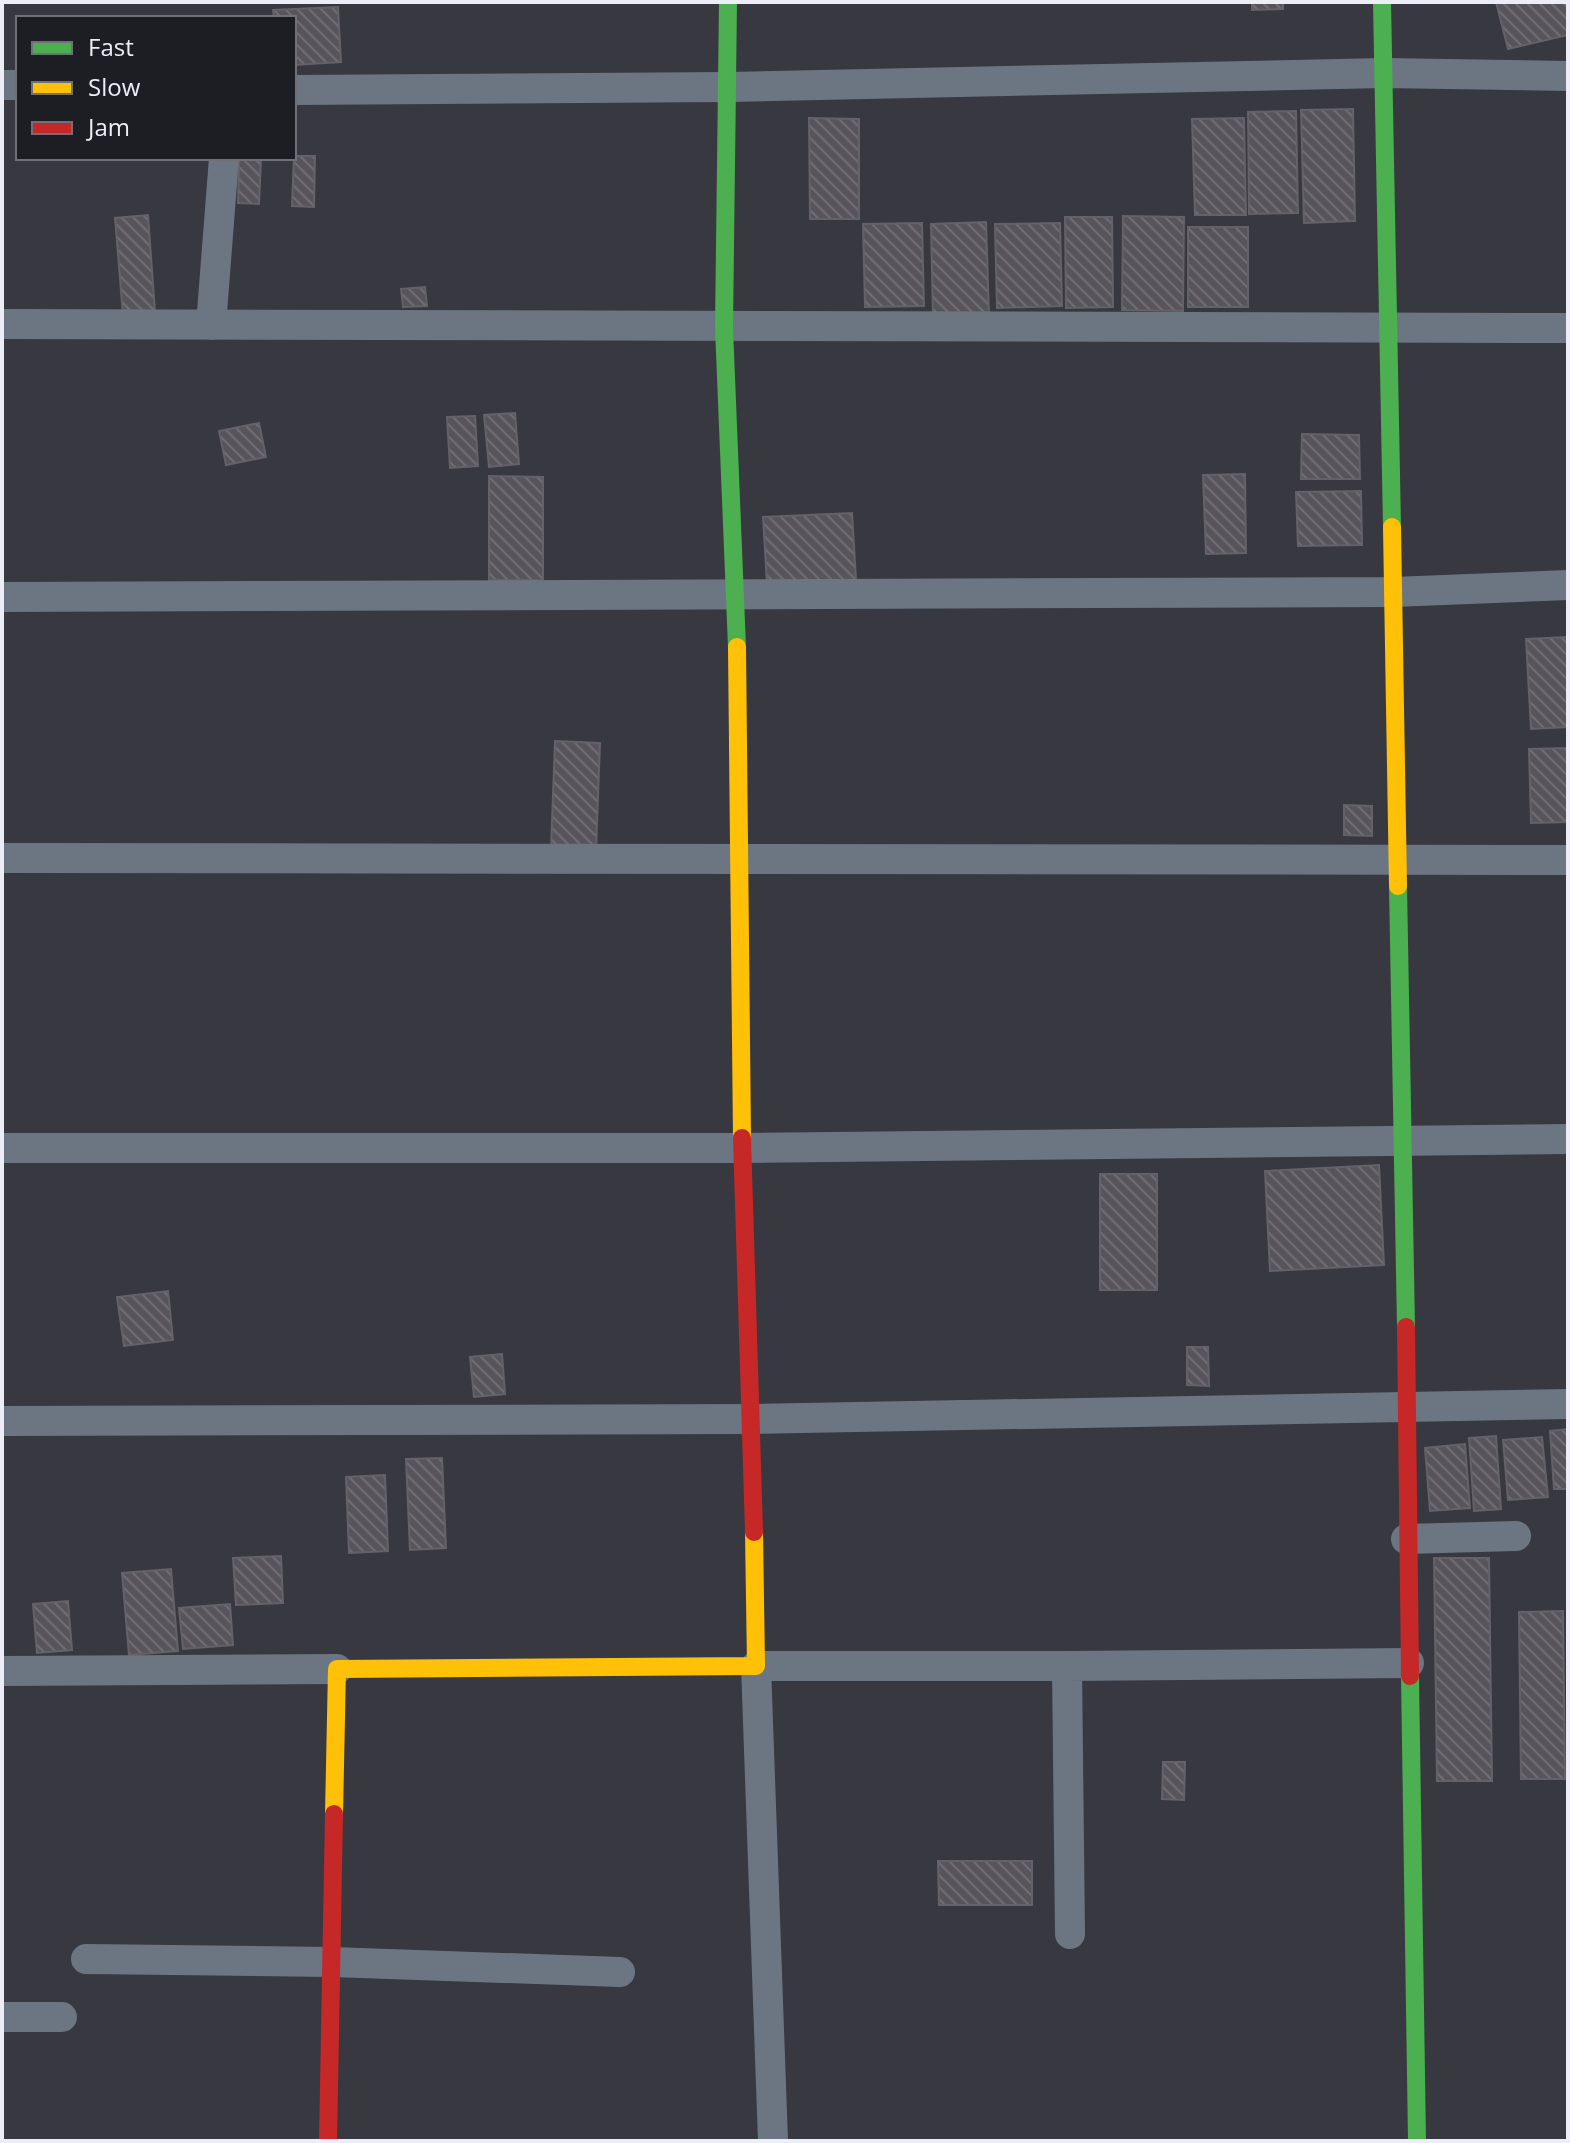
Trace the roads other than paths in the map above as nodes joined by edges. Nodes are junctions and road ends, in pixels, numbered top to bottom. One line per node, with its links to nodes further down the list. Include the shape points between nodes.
1 (728, 2): 5 (street)
2 (1382, 2): 3 (street)
3 (1384, 73): 4 (street); 5 (street); 10 (street)
4 (1568, 76)
5 (729, 87): 6 (street); 11 (street)
6 (296, 90)
7 (224, 160): 9 (street)
8 (2, 324): 9 (street)
9 (211, 325): 11 (street)
10 (1388, 327): 11 (street); 12 (street); 14 (street)
11 (724, 328): 15 (street)
12 (1568, 328)
13 (1568, 585): 14 (street)
14 (1393, 592): 15 (street); 18 (street)
15 (736, 596): 16 (street); 19 (street)
16 (2, 597)
17 (2, 858): 19 (street)
18 (1398, 858): 19 (street); 20 (street); 22 (street)
19 (741, 859): 24 (street)
20 (1568, 860)
21 (1568, 1139): 22 (street)
22 (1403, 1142): 24 (street); 26 (street)
23 (2, 1148): 24 (street)
24 (742, 1148): 27 (street)
25 (1568, 1404): 26 (street)
26 (1405, 1405): 27 (street); 30 (street)
27 (752, 1419): 28 (street); 32 (street)
28 (2, 1421)
29 (1516, 1536): 30 (street)
30 (1406, 1539): 31 (street)
31 (1409, 1663): 33 (street); 44 (street)
32 (756, 1666): 33 (street); 34 (street); 43 (street)
33 (1067, 1666): 36 (street)
34 (337, 1669): 35 (street); 38 (street)
35 (2, 1671)
36 (1070, 1934)
37 (86, 1959): 38 (street)
38 (332, 1962): 39 (street); 42 (street)
39 (620, 1972)
40 (2, 2017): 41 (street)
41 (62, 2017)
42 (328, 2141)
43 (773, 2141)
44 (1417, 2141)

